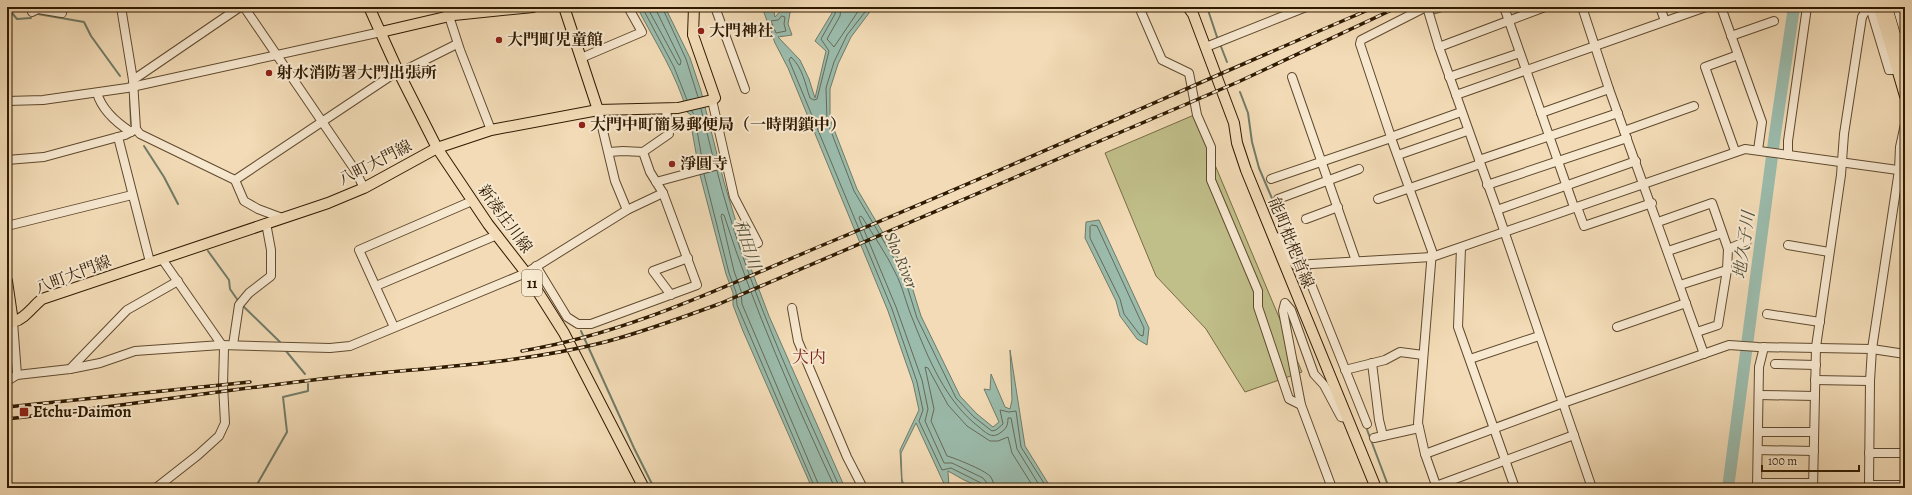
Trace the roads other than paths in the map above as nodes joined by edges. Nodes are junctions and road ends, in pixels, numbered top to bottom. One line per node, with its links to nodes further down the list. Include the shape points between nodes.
1 (121, 7): 47 (street)
2 (240, 7): 47 (street)
3 (244, 7): 39 (street)
4 (370, 7): 31 (main road, 新湊庄川線 / 11)
5 (533, 7): 26 (main road)
6 (564, 7): 41 (main road)
7 (628, 7): 41 (street, via 642,32)
8 (694, 7): 53 (main road, via 694,35 715,98)
9 (715, 7): 48 (street)
10 (1139, 7): 167 (street, via 1162,60 1189,73 1197,115 1211,147 1211,180 1258,291 1258,307 1289,399)
11 (1188, 7): 36 (main road, 能町枇杷首線)
12 (1306, 7): 36 (street)
13 (1426, 7): 37 (street); 69 (street, via 1361,40 1360,44)
14 (1504, 7): 28 (street)
15 (1545, 7): 28 (street)
16 (1582, 7): 35 (street)
17 (1660, 7): 29 (street)
18 (1706, 7): 29 (street)
19 (1721, 7): 33 (street)
20 (1808, 7): 75 (street)
21 (1869, 7): 42 (street, via 1888,70); 82 (street, via 1862,17)
22 (1879, 7): 42 (main road)
23 (1887, 7): 42 (main road)
24 (1897, 7): 32 (street)
25 (31, 11): 27 (street, via 38,8)
26 (448, 12): 31 (main road); 34 (street)
27 (62, 13)
28 (1508, 20): 37 (street); 38 (street)
29 (1665, 21): 35 (street)
30 (1774, 21): 33 (street)
31 (381, 32): 39 (street); 44 (main road, 新湊庄川線 / 11)
32 (1905, 34)
33 (1732, 36): 40 (street)
34 (457, 44): 44 (street); 63 (street)
35 (1595, 45): 43 (street); 49 (street)
36 (1206, 47): 113 (main road, 能町枇杷首線, via 1234,123 1237,143 1246,170)
37 (1439, 47): 46 (street)
38 (1520, 53): 43 (street); 46 (street)
39 (276, 54): 47 (street); 61 (street)
40 (1738, 55): 71 (street, via 1762,122); 72 (street, via 1705,67)
41 (581, 58): 57 (main road)
42 (1900, 67): 52 (main road)
43 (1526, 70): 51 (street); 59 (street)
44 (399, 72): 61 (street); 70 (main road, 新湊庄川線 / 11)
45 (1292, 77): 80 (street)
46 (1449, 77): 51 (street)
47 (133, 83): 50 (street); 64 (street)
48 (745, 89)
49 (1609, 89): 59 (street); 60 (street)
50 (97, 93): 54 (street, via 43,100); 64 (street, via 116,122)
51 (1456, 95): 58 (street)
52 (1905, 96)
53 (712, 100): 56 (main road, 八町大門線); 83 (street)
54 (7, 101)
55 (1694, 106): 66 (street)
56 (666, 109): 57 (main road, 八町大門線); 74 (street, via 669,134)
57 (598, 110): 63 (main road, 八町大門線); 73 (street)
58 (1461, 112): 65 (street); 69 (street)
59 (1541, 113): 68 (street)
60 (1618, 113): 66 (street); 68 (street)
61 (322, 122): 87 (street); 94 (street, via 355,170)
62 (1905, 124): 85 (street, via 1900,147)
63 (491, 130): 70 (main road, 八町大門線)
64 (134, 131): 67 (street); 87 (street)
65 (1467, 131): 76 (street); 81 (street)
66 (1626, 134): 78 (street); 79 (street)
67 (118, 137): 77 (street, via 44,156); 96 (street)
68 (1549, 137): 78 (street); 81 (street)
69 (1391, 138): 76 (street); 80 (street)
70 (437, 148): 94 (main road, 八町大門線); 99 (main road, 新湊庄川線 / 11)
71 (1760, 150): 72 (street); 75 (street)
72 (1735, 151): 90 (street)
73 (608, 152): 74 (street); 103 (street, via 615,180)
74 (643, 152): 89 (street)
75 (1786, 154): 82 (street)
76 (1398, 155): 93 (street)
77 (7, 160)
78 (1558, 161): 91 (street); 92 (street)
79 (1636, 161): 90 (street); 92 (street)
80 (1322, 162): 86 (street); 88 (street)
81 (1479, 162): 91 (street); 93 (street)
82 (1842, 163): 85 (street); 120 (street)
83 (725, 164): 89 (street); 115 (street, via 734,197)
84 (1359, 169): 88 (street)
85 (1902, 170): 148 (street)
86 (1271, 179)
87 (235, 180): 105 (street, via 244,201)
88 (1328, 180): 97 (street); 101 (street)
89 (656, 182): 95 (street)
90 (1644, 183): 100 (street); 102 (street)
91 (1487, 185): 104 (street)
92 (1566, 186): 102 (street); 104 (street)
93 (1409, 187): 98 (street); 121 (street)
94 (364, 188): 105 (main road, 八町大門線)
95 (663, 193): 103 (street); 122 (street)
96 (132, 195): 109 (street); 125 (street)
97 (1278, 198)
98 (1378, 198)
99 (472, 200): 112 (main road, 新湊庄川線 / 11); 133 (street, via 359,250)
100 (1652, 203): 102 (street, via 1584,226); 107 (street)
101 (1338, 207): 106 (street); 124 (street)
102 (1575, 207): 110 (street)
103 (627, 210): 127 (street)
104 (1497, 210): 110 (street)
105 (282, 218): 108 (main road, 八町大門線)
106 (1306, 219)
107 (1658, 222): 111 (street, via 1712,203); 119 (street)
108 (266, 223): 123 (main road, 八町大門線); 145 (street, via 271,250 271,276 249,293 239,305)
109 (7, 226)
110 (1504, 232): 117 (street); 143 (street)
111 (1722, 233): 118 (street); 119 (street)
112 (497, 235): 129 (main road, 新湊庄川線 / 11); 133 (street)
113 (1271, 235): 126 (street, via 1278,238); 169 (main road, 能町枇杷首線)
114 (1747, 241): 118 (street)
115 (758, 243)
116 (1788, 245): 120 (street)
117 (1461, 248): 121 (street); 153 (street, via 1458,327)
118 (1728, 249): 128 (street)
119 (1668, 251): 132 (street)
120 (1829, 252): 139 (street)
121 (1432, 257): 124 (street); 149 (street)
122 (688, 258): 134 (street, via 698,284); 134 (street, via 653,272)
123 (162, 259): 125 (main road, 八町大門線); 131 (street)
124 (1356, 261): 126 (street)
125 (150, 262): 138 (main road, 八町大門線, via 42,299 22,320)
126 (1300, 264): 159 (street)
127 (536, 266): 129 (street); 134 (street, via 567,317 578,324 591,324)
128 (1727, 270): 132 (street); 142 (street, via 1718,324)
129 (526, 273): 141 (street); 190 (main road, 新湊庄川線 / 11, via 564,333)
130 (7, 281): 138 (main road)
131 (178, 281): 144 (street); 158 (street, via 127,310)
132 (1680, 285): 135 (street)
133 (376, 286): 141 (street)
134 (670, 295)
135 (1686, 303): 140 (street); 142 (street)
136 (792, 308): 191 (street, via 798,341 847,457)
137 (1767, 314): 139 (street)
138 (13, 322): 152 (street)
139 (1820, 322): 147 (street)
140 (1617, 327)
141 (394, 328): 145 (street, via 350,346)
142 (1696, 332): 150 (street)
143 (1539, 336): 153 (street); 166 (street)
144 (221, 345): 145 (street); 158 (street, via 135,351 100,363); 189 (street, via 224,348 225,423 219,436)
145 (233, 345)
146 (1761, 347): 147 (street); 150 (street, via 1729,345); 164 (street)
147 (1816, 347): 148 (street); 156 (street)
148 (1872, 349): 151 (street); 163 (street)
149 (1423, 354): 154 (street, via 1400,352); 171 (street)
150 (1704, 354): 166 (street)
151 (1905, 354)
152 (11, 357): 160 (street)
153 (1470, 359): 172 (street)
154 (1372, 363): 159 (street); 176 (street)
155 (1775, 364): 156 (street)
156 (1816, 364): 161 (street)
157 (1905, 368): 168 (street)
158 (70, 369): 160 (street)
159 (1345, 370): 170 (street)
160 (17, 375): 162 (street)
161 (1815, 380): 163 (street); 165 (street)
162 (7, 381)
163 (1870, 381): 180 (street)
164 (1759, 395): 165 (street); 173 (street)
165 (1815, 396): 174 (street)
166 (1562, 403): 172 (street); 175 (street)
167 (1301, 405): 169 (street, via 1283,311 1285,304 1291,310 1314,374 1324,385 1341,417); 192 (street)
168 (1905, 407)
169 (1347, 418): 193 (main road, 能町枇杷首線)
170 (1367, 424)
171 (1419, 428): 176 (street); 182 (street)
172 (1494, 429): 182 (street); 183 (street)
173 (1758, 432): 174 (street); 178 (street)
174 (1814, 432): 179 (street)
175 (1574, 435): 183 (street); 195 (street)
176 (1383, 436): 177 (street)
177 (1374, 438)
178 (1758, 450): 179 (street); 184 (street)
179 (1814, 451): 186 (street)
180 (1869, 453): 181 (street); 188 (street)
181 (1905, 453)
182 (1425, 454): 187 (street)
183 (1505, 460): 187 (street); 194 (street)
184 (1757, 485): 186 (street)
185 (1905, 485): 188 (street)
186 (1813, 486)
187 (1436, 487)
188 (1869, 487)
189 (156, 488)
190 (644, 488)
191 (863, 488)
192 (1332, 488)
193 (1376, 488)
194 (1514, 488)
195 (1592, 488)

